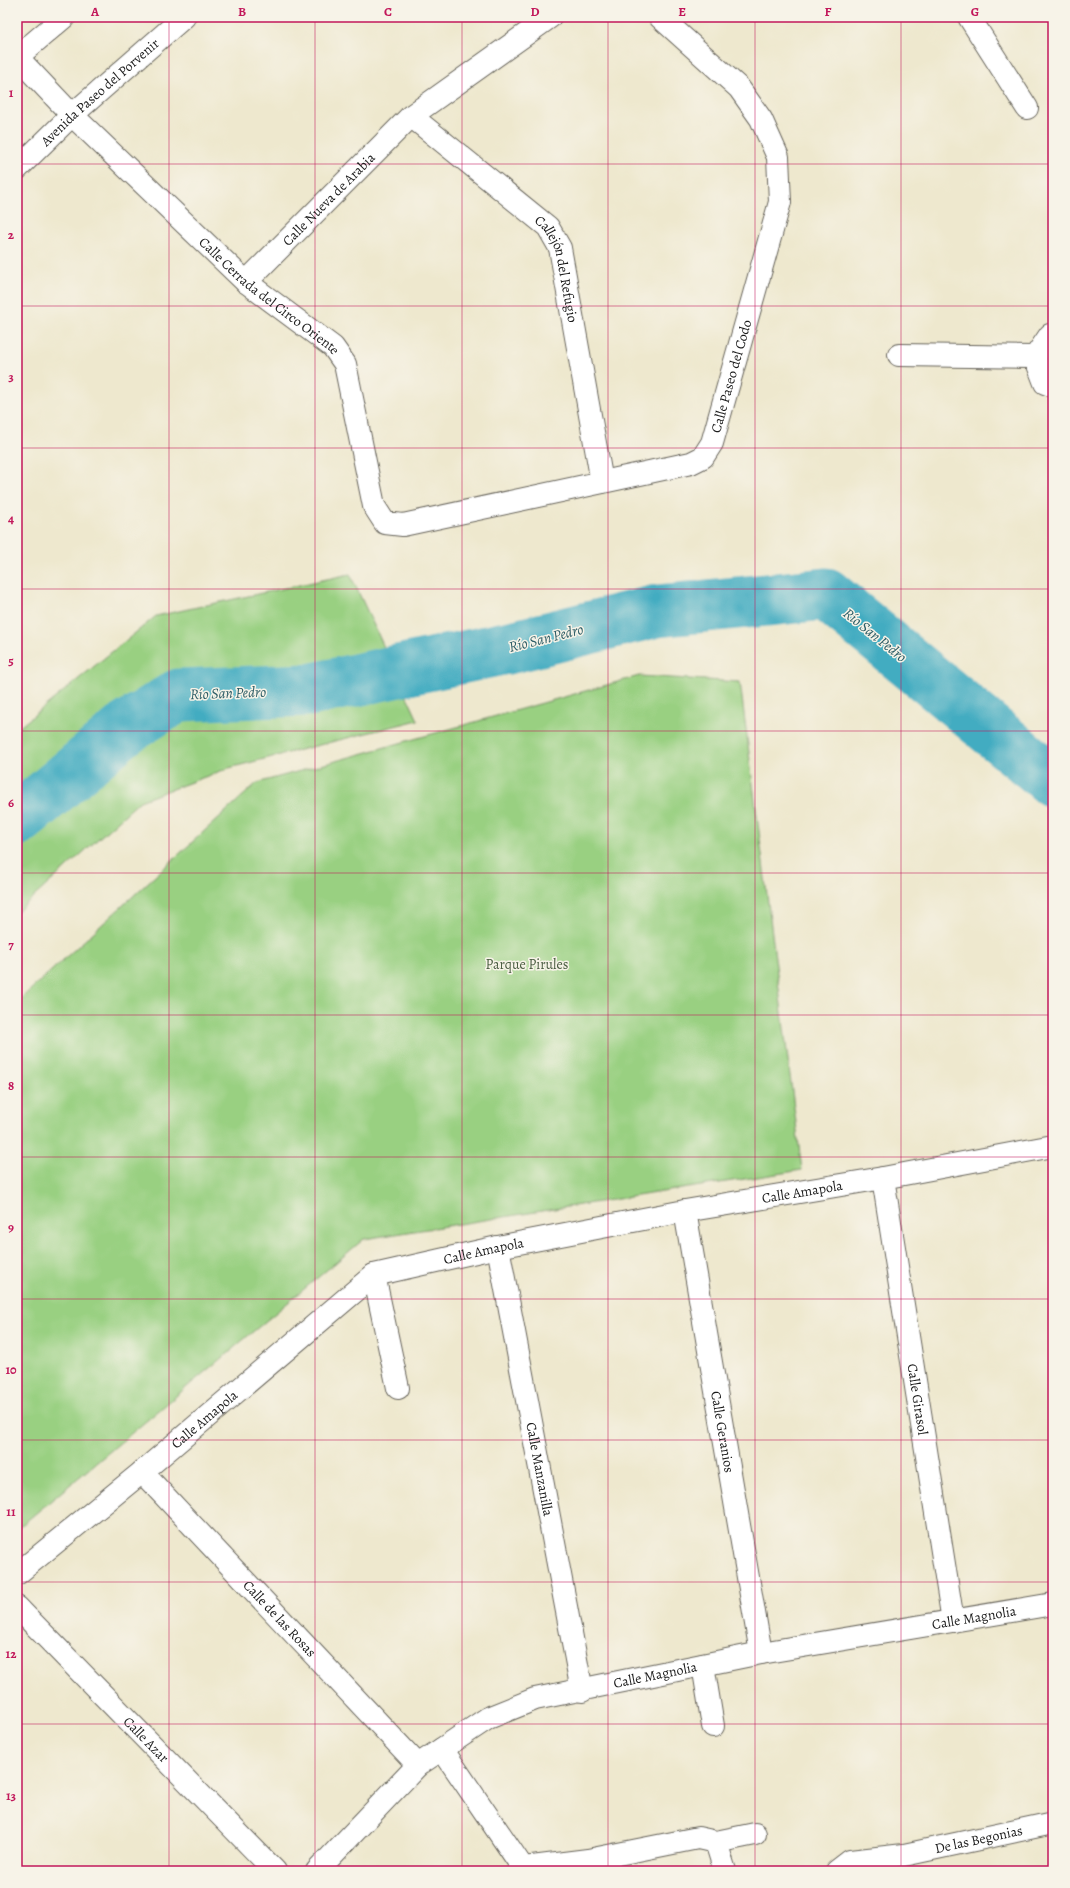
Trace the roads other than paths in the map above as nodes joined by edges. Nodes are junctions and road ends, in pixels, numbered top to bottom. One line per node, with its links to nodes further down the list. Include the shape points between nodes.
1 (64, 17): 6 (street)
2 (184, 17): 8 (street, Avenida Paseo del Porvenir)
3 (550, 17): 9 (street, Calle Nueva de Arabia)
4 (660, 17): 16 (street, Calle Paseo del Codo, via 739,88 761,119 778,157 780,202 712,443 703,457 691,463)
5 (968, 17): 7 (street)
6 (17, 57): 8 (street, Calle Cerrada del Circo Oriente)
7 (1027, 108)
8 (72, 115): 10 (street, Avenida Paseo del Porvenir); 11 (street, Calle Cerrada del Circo Oriente)
9 (411, 116): 11 (street, Calle Nueva de Arabia); 16 (street, Callejón del Refugio, via 548,227 560,248)
10 (17, 169)
11 (246, 282): 17 (street, Calle Cerrada del Circo Oriente, via 333,347 345,364 374,506)
12 (1053, 335): 14 (street, via 1050,335)
13 (899, 355): 14 (street)
14 (1035, 357): 15 (street, via 1045,383)
15 (1053, 386)
16 (602, 482): 17 (street, Calle Paseo del Codo, via 403,524)
17 (385, 523)
18 (1053, 1146): 19 (street, Calle Amapola)
19 (883, 1178): 20 (street, Calle Amapola); 28 (street, Calle Girasol)
20 (685, 1210): 21 (street, Calle Amapola); 29 (street, Calle Geranios)
21 (498, 1247): 22 (street, Calle Amapola); 31 (street, Calle Manzanilla)
22 (374, 1275): 23 (street); 24 (street, Calle Amapola)
23 (398, 1388)
24 (142, 1472): 25 (street, Calle Amapola); 34 (street, Calle de las Rosas)
25 (17, 1574)
26 (1053, 1604): 28 (street, Calle Magnolia)
27 (17, 1607): 41 (street, Calle Azar)
28 (953, 1621): 29 (street, Calle Magnolia)
29 (761, 1653): 30 (street, Calle Magnolia)
30 (703, 1665): 31 (street, Calle Magnolia); 32 (street)
31 (582, 1691): 33 (street, Calle Magnolia, via 535,1699 488,1718)
32 (714, 1726)
33 (442, 1749): 34 (street, Calle Magnolia); 40 (street)
34 (418, 1765): 42 (street, Calle Magnolia)
35 (1053, 1823): 38 (street, De las Begonias)
36 (755, 1834): 37 (street)
37 (716, 1842): 39 (street, via 698,1838); 43 (street)
38 (905, 1863): 44 (street, De las Begonias, via 850,1861)
39 (589, 1865): 40 (street)
40 (524, 1869)
41 (275, 1871)
42 (317, 1871)
43 (725, 1871)
44 (837, 1871)

